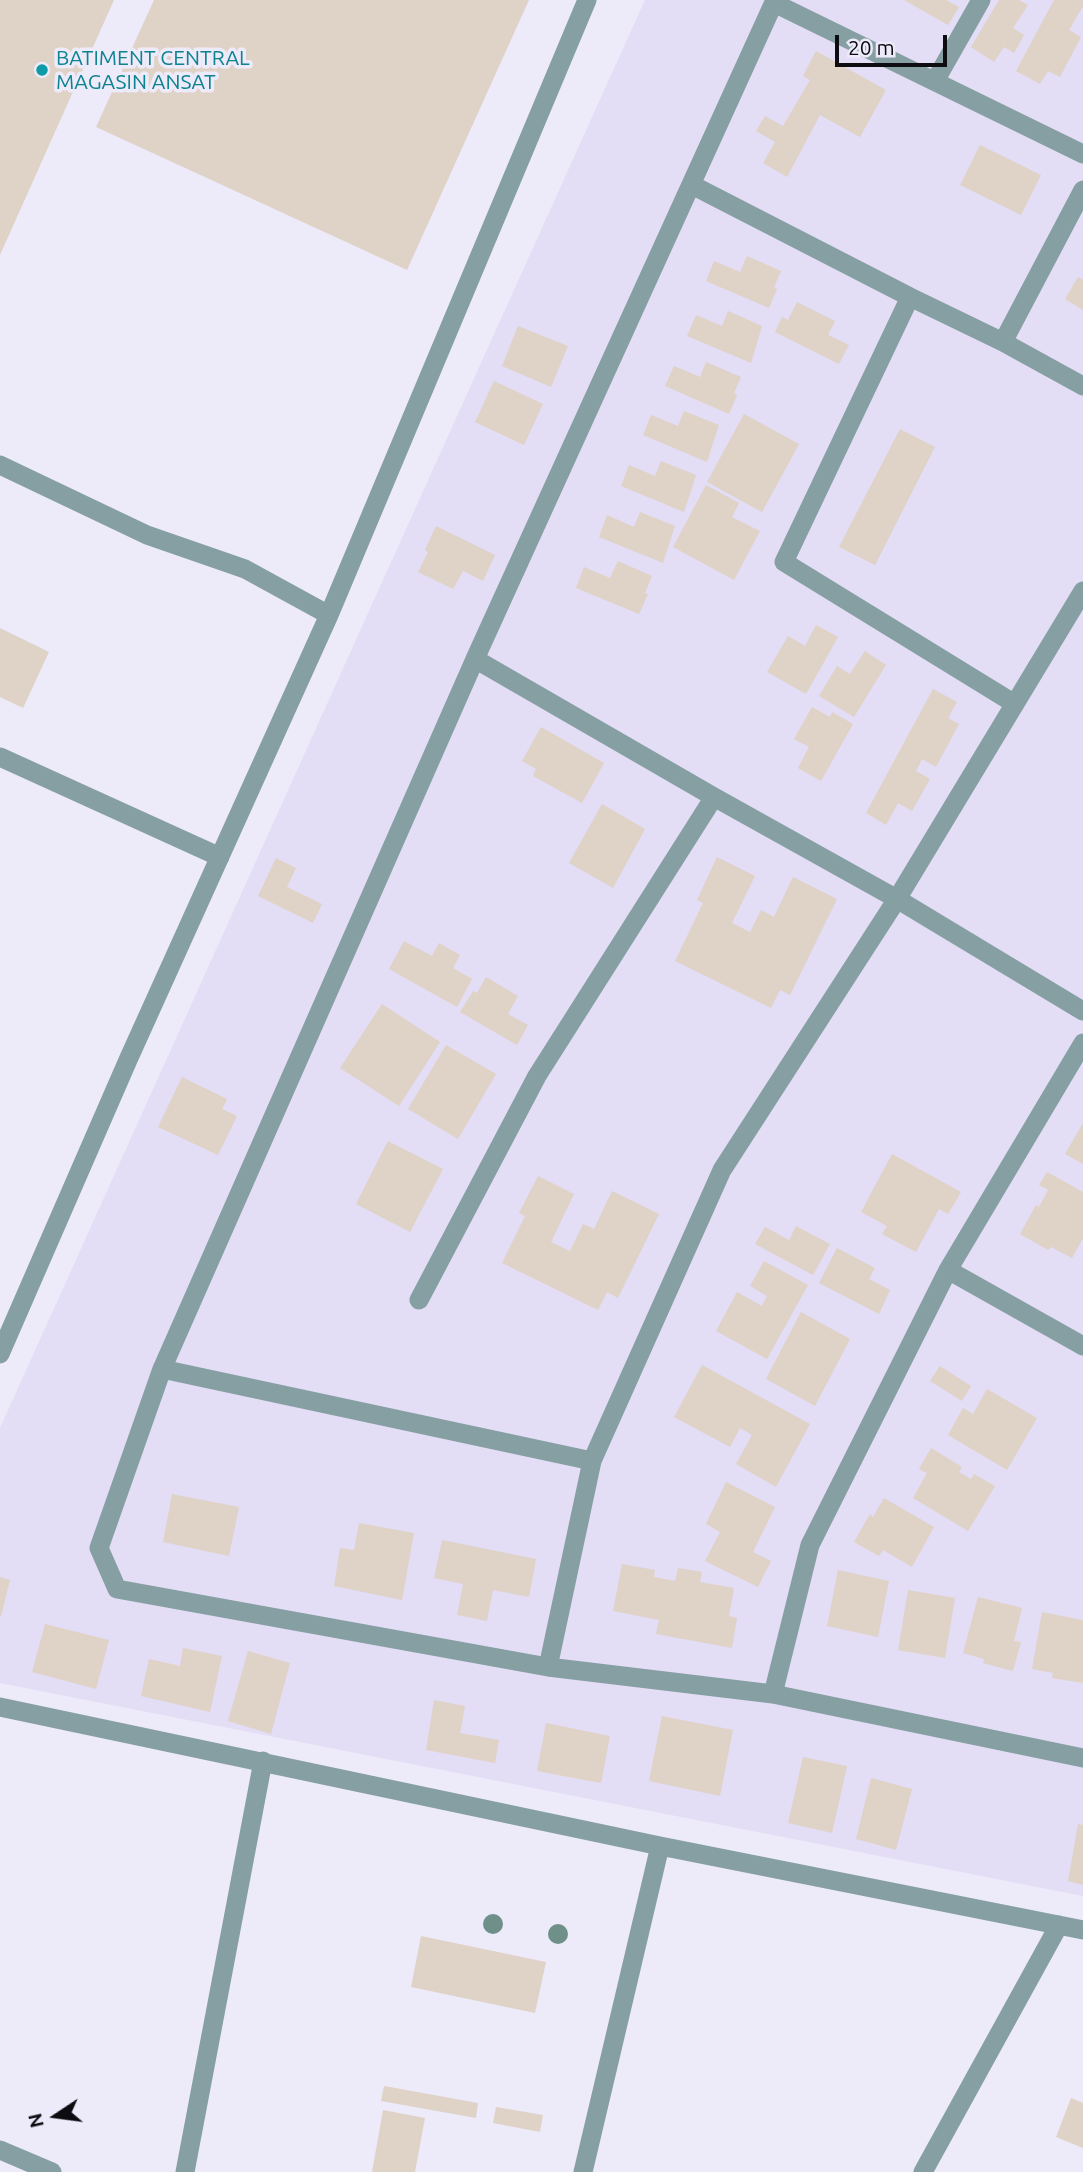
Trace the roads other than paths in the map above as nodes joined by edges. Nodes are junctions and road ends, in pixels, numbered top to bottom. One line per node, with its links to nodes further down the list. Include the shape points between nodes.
1 (587, 0): 13 (street)
2 (981, 0): 4 (street)
3 (775, 1): 4 (street); 6 (street)
4 (935, 81): 5 (street)
5 (1083, 155)
6 (692, 185): 8 (street); 14 (street)
7 (1083, 190): 9 (street)
8 (910, 298): 9 (street); 15 (street, via 784,562)
9 (1003, 342): 10 (street)
10 (1083, 386)
11 (0, 465): 13 (street, via 147,535 245,569)
12 (1083, 591): 15 (street)
13 (329, 615): 18 (street)
14 (475, 659): 17 (street); 26 (street)
15 (1015, 704): 19 (street)
16 (0, 757): 18 (street)
17 (714, 797): 19 (street); 23 (street, via 537,1076)
18 (220, 856): 25 (street)
19 (897, 899): 20 (street); 27 (street, via 722,1170)
20 (1083, 1011)
21 (1083, 1043): 22 (street)
22 (948, 1270): 24 (street); 29 (street, via 810,1545)
23 (419, 1300)
24 (1083, 1346)
25 (0, 1354)
26 (162, 1369): 27 (street); 28 (street, via 99,1548 117,1589)
27 (592, 1461): 28 (street)
28 (548, 1667): 29 (street)
29 (773, 1694): 31 (street)
30 (0, 1707): 32 (street)
31 (1083, 1759)
32 (263, 1761): 33 (street); 38 (street)
33 (660, 1846): 34 (street); 39 (street)
34 (1059, 1925): 35 (street); 40 (street)
35 (1083, 1930)
36 (0, 2150): 37 (street)
37 (51, 2172)
38 (185, 2172)
39 (583, 2172)
40 (923, 2172)

